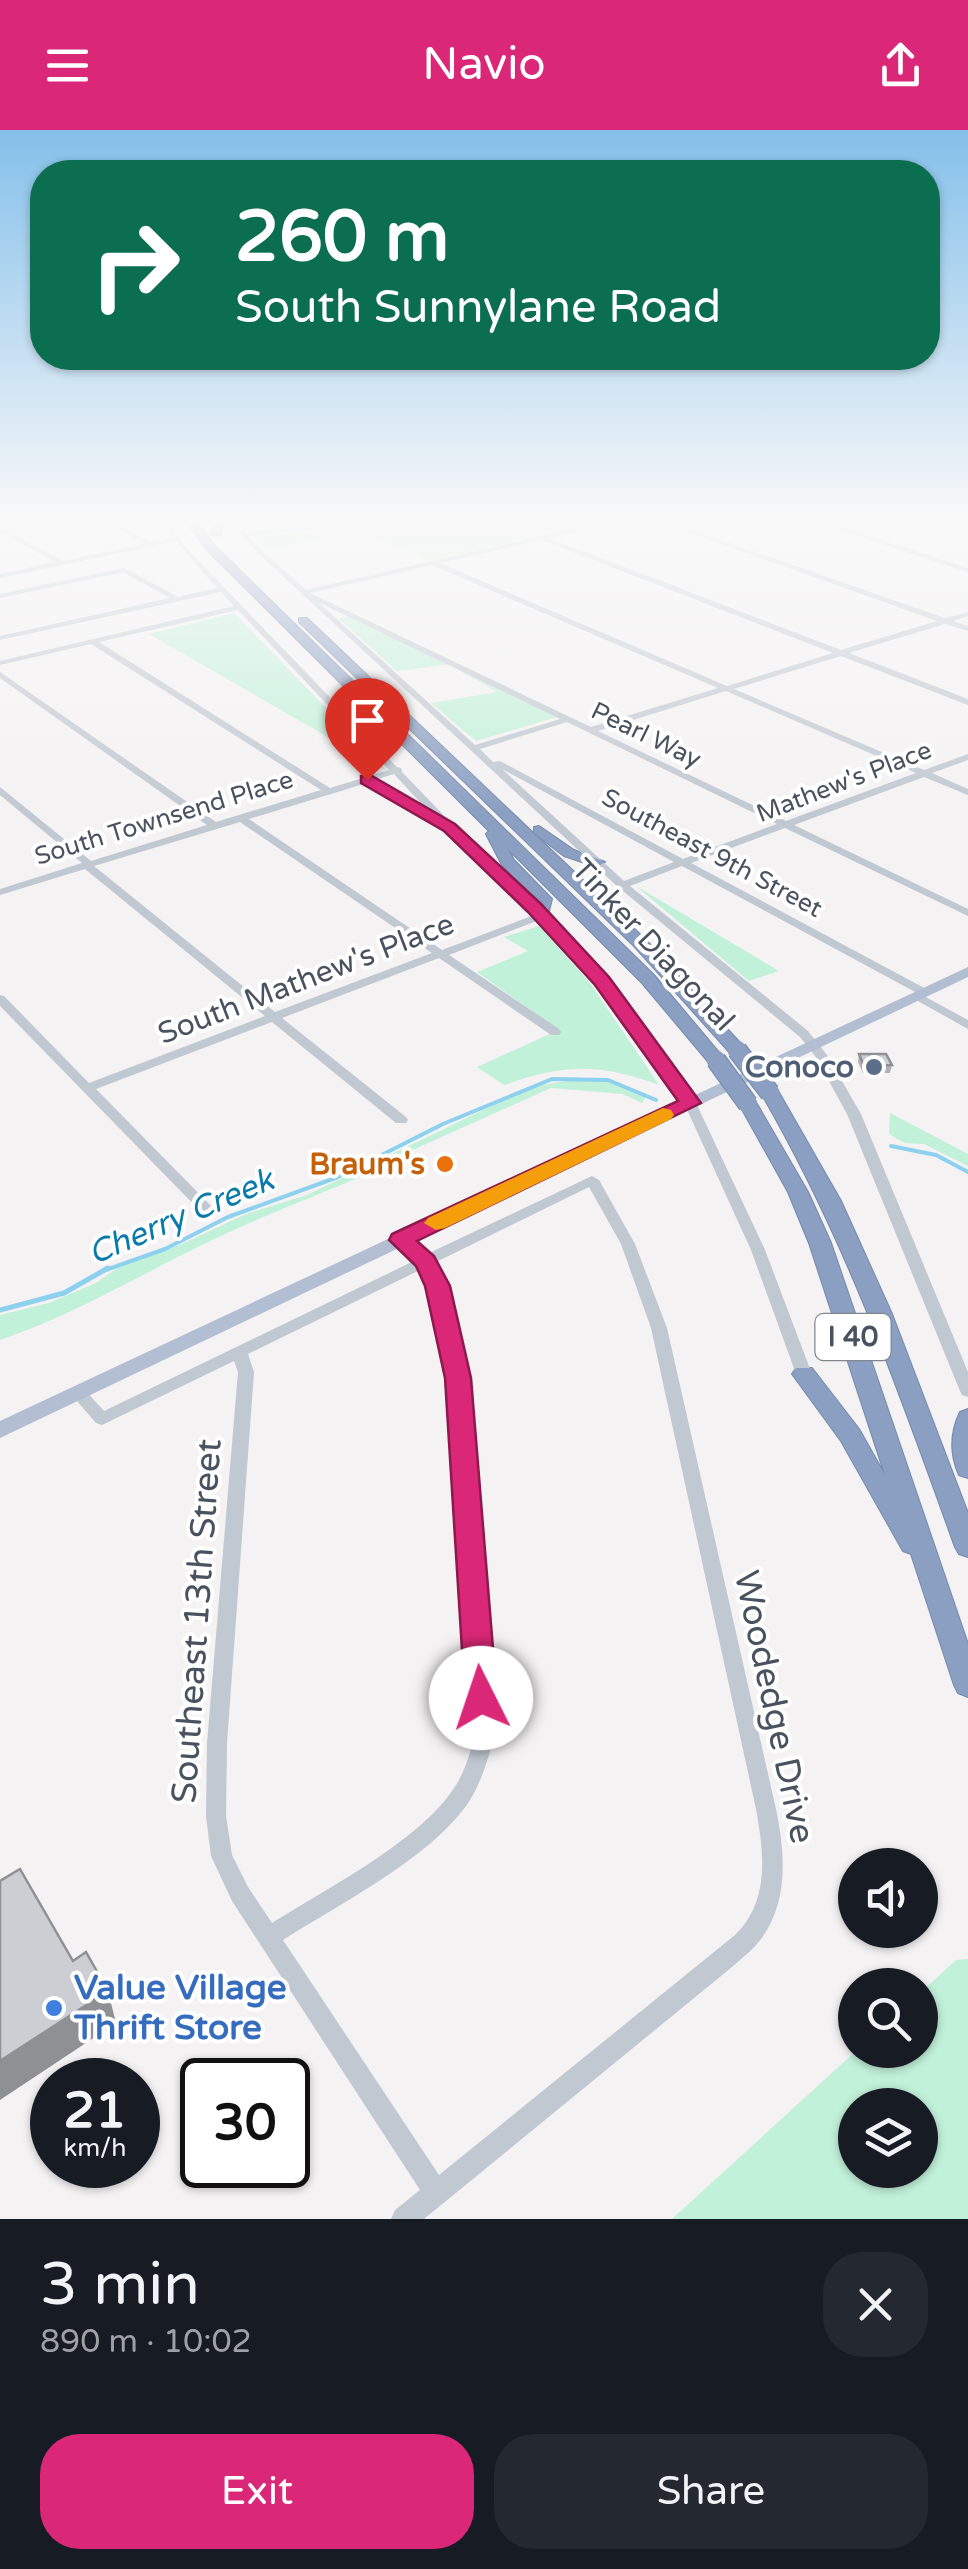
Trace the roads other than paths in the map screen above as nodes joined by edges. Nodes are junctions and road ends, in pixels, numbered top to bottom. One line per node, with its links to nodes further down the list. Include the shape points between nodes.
1 (77, 620): 12 (street)
2 (183, 620): 13 (street)
3 (253, 620): 23 (street, Tinker Diagonal)
4 (294, 620): 31 (highway, Tinker Diagonal / I 40)
5 (302, 620): 26 (highway, Tinker Diagonal / I 40)
6 (334, 620): 21 (street, Tinker Diagonal)
7 (367, 620): 19 (street, Pearl Way)
8 (568, 620): 17 (street)
9 (758, 620): 14 (street)
10 (946, 621): 11 (street); 14 (street)
11 (968, 629)
12 (0, 638)
13 (91, 642): 15 (street); 28 (street)
14 (843, 653): 17 (street); 18 (street)
15 (0, 663)
16 (0, 674): 33 (street)
17 (727, 688): 20 (street); 24 (street)
18 (968, 702)
19 (568, 719): 20 (street, Pearl Way); 21 (street)
20 (592, 730): 32 (street, Pearl Way)
21 (476, 751): 35 (street, Tinker Diagonal); 36 (street, Southeast 9th Street)
22 (968, 756): 24 (street, Mathew's Place)
23 (398, 770): 25 (street, South Townsend Place); 34 (street, Tinker Diagonal)
24 (924, 773): 29 (street); 32 (street, Mathew's Place)
25 (367, 780): 28 (street, South Townsend Place); 34 (street)
26 (472, 782): 35 (highway, via 562,848); 63 (highway, Tinker Diagonal / I 40, bridge, via 675,978 770,1094 852,1243)
27 (0, 790): 37 (street)
28 (330, 791): 30 (street, South Townsend Place)
29 (968, 792)
30 (240, 818): 33 (street, South Townsend Place); 42 (street)
31 (486, 819): 41 (highway, via 507,862 544,899); 64 (highway, Tinker Diagonal / I 40, bridge, via 648,979 748,1104 820,1243)
32 (786, 825): 36 (street, Mathew's Place); 40 (street, Pearl Way)
33 (215, 826): 37 (street, South Townsend Place)
34 (450, 827): 41 (street, Tinker Diagonal)
35 (597, 862): 38 (street, Tinker Diagonal)
36 (685, 864): 38 (street, Mathew's Place); 44 (street, Southeast 9th Street)
37 (88, 865): 39 (street, South Townsend Place); 46 (street)
38 (622, 885): 49 (street, Tinker Diagonal)
39 (0, 892)
40 (968, 914)
41 (542, 916): 42 (street, South Mathew's Place); 51 (street, Tinker Diagonal, via 610,990)
42 (442, 954): 46 (street, South Mathew's Place); 48 (street)
43 (968, 971): 44 (main road)
44 (919, 994): 47 (street, Southeast 9th Street); 49 (main road)
45 (0, 1000): 50 (street)
46 (276, 1018): 50 (street, South Mathew's Place); 52 (street)
47 (968, 1025)
48 (555, 1032)
49 (812, 1044): 51 (main road); 58 (street, Tinker Diagonal, via 854,1114)
50 (88, 1087): 53 (street)
51 (690, 1103): 54 (main road); 57 (street, Tinker Diagonal, via 758,1250)
52 (401, 1120)
53 (210, 1213)
54 (401, 1240): 55 (street); 59 (main road)
55 (426, 1262): 56 (street); 66 (street, via 442,1301 458,1378 485,1734 457,1802 418,1839); 67 (street, Woodedge Drive, via 592,1180 628,1244 658,1328 775,1852 755,1931)
56 (239, 1352): 59 (street, via 102,1419); 66 (street, Southeast 13th Street, via 246,1372 216,1816 222,1856)
57 (804, 1374): 64 (highway, via 850,1435)
58 (968, 1391)
59 (78, 1393): 61 (main road)
60 (968, 1418): 62 (highway)
61 (0, 1430)
62 (968, 1470)
63 (968, 1546)
64 (934, 1580): 65 (highway, Tinker Diagonal / I 40)
65 (968, 1685)
66 (270, 1936): 67 (street, Southeast 13th Street)
67 (437, 2193): 68 (street, Woodedge Drive)
68 (404, 2219)

